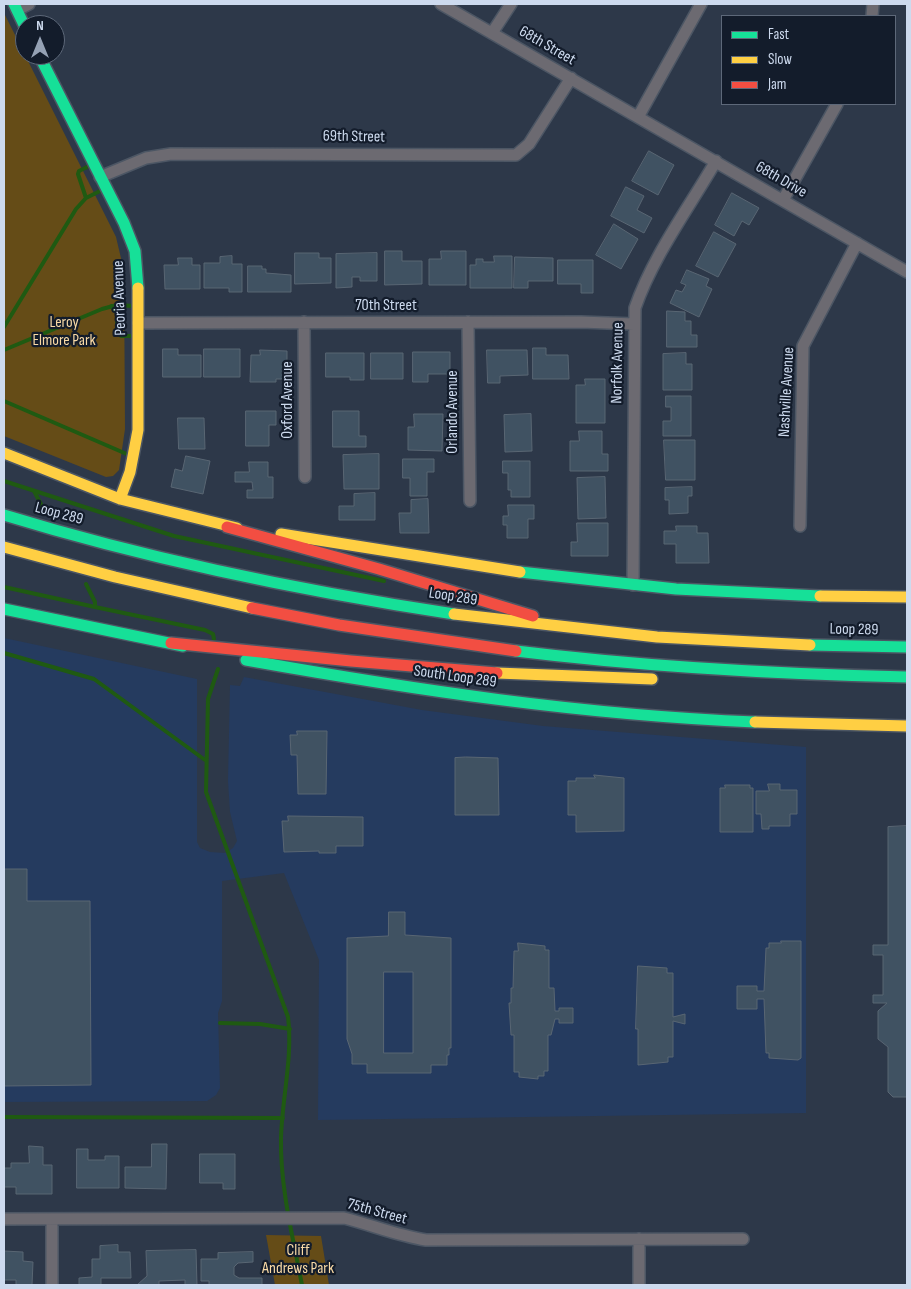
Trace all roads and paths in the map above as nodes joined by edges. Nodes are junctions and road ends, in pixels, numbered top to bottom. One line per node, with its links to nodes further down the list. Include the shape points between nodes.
1 (29, 4): 5 (street)
2 (441, 4): 6 (street, 68th Street)
3 (511, 4): 6 (street)
4 (701, 4): 10 (street)
5 (15, 7)
6 (492, 33): 8 (street, 68th Street)
7 (44, 65): 12 (main road, Peoria Avenue)
8 (570, 78): 10 (street, 68th Street); 12 (street, 69th Street, via 529,144 516,155 171,154 146,158)
9 (836, 105): 13 (street)
10 (638, 117): 11 (street, 68th Drive)
11 (716, 161): 13 (street, 68th Drive); 19 (street, Norfolk Avenue, via 642,289 635,308)
12 (100, 177): 18 (main road, Peoria Avenue, via 135,251)
13 (783, 200): 14 (street, 68th Drive)
14 (857, 243): 15 (street, 68th Drive); 25 (street, Nashville Avenue, via 803,346)
15 (907, 272)
16 (304, 322): 17 (street, 70th Street); 18 (street, 70th Street); 21 (street, Oxford Avenue)
17 (468, 322): 19 (street, 70th Street); 23 (street, Orlando Avenue)
18 (138, 323): 22 (main road, Peoria Avenue, via 138,430 130,472)
19 (634, 324): 28 (street, Norfolk Avenue)
20 (4, 453): 22 (main road)
21 (305, 476)
22 (120, 499): 26 (main road)
23 (470, 501)
24 (4, 515): 31 (main road, Loop 289, via 140,552 296,587 470,617)
25 (800, 526)
26 (227, 527): 28 (main road, via 540,575); 31 (main road, via 455,591)
27 (4, 547): 34 (main road, via 170,591 324,623 478,648 676,669)
28 (633, 585): 29 (main road, via 750,594)
29 (907, 597)
30 (4, 609): 32 (main road, South Loop 289)
31 (571, 629): 33 (main road, Loop 289, via 745,643)
32 (171, 643): 36 (main road, via 338,660); 38 (main road, South Loop 289, via 338,677 589,711 747,722)
33 (907, 646)
34 (738, 672): 35 (main road); 37 (main road)
35 (907, 677)
36 (660, 679)
37 (677, 679)
38 (907, 726)
39 (4, 1219): 40 (street, 75th Street)
40 (52, 1219): 41 (street, 75th Street, via 344,1218 426,1240); 43 (street)
41 (638, 1239): 42 (street, 75th Street); 44 (street)
42 (743, 1239)
43 (52, 1285)
44 (639, 1285)

